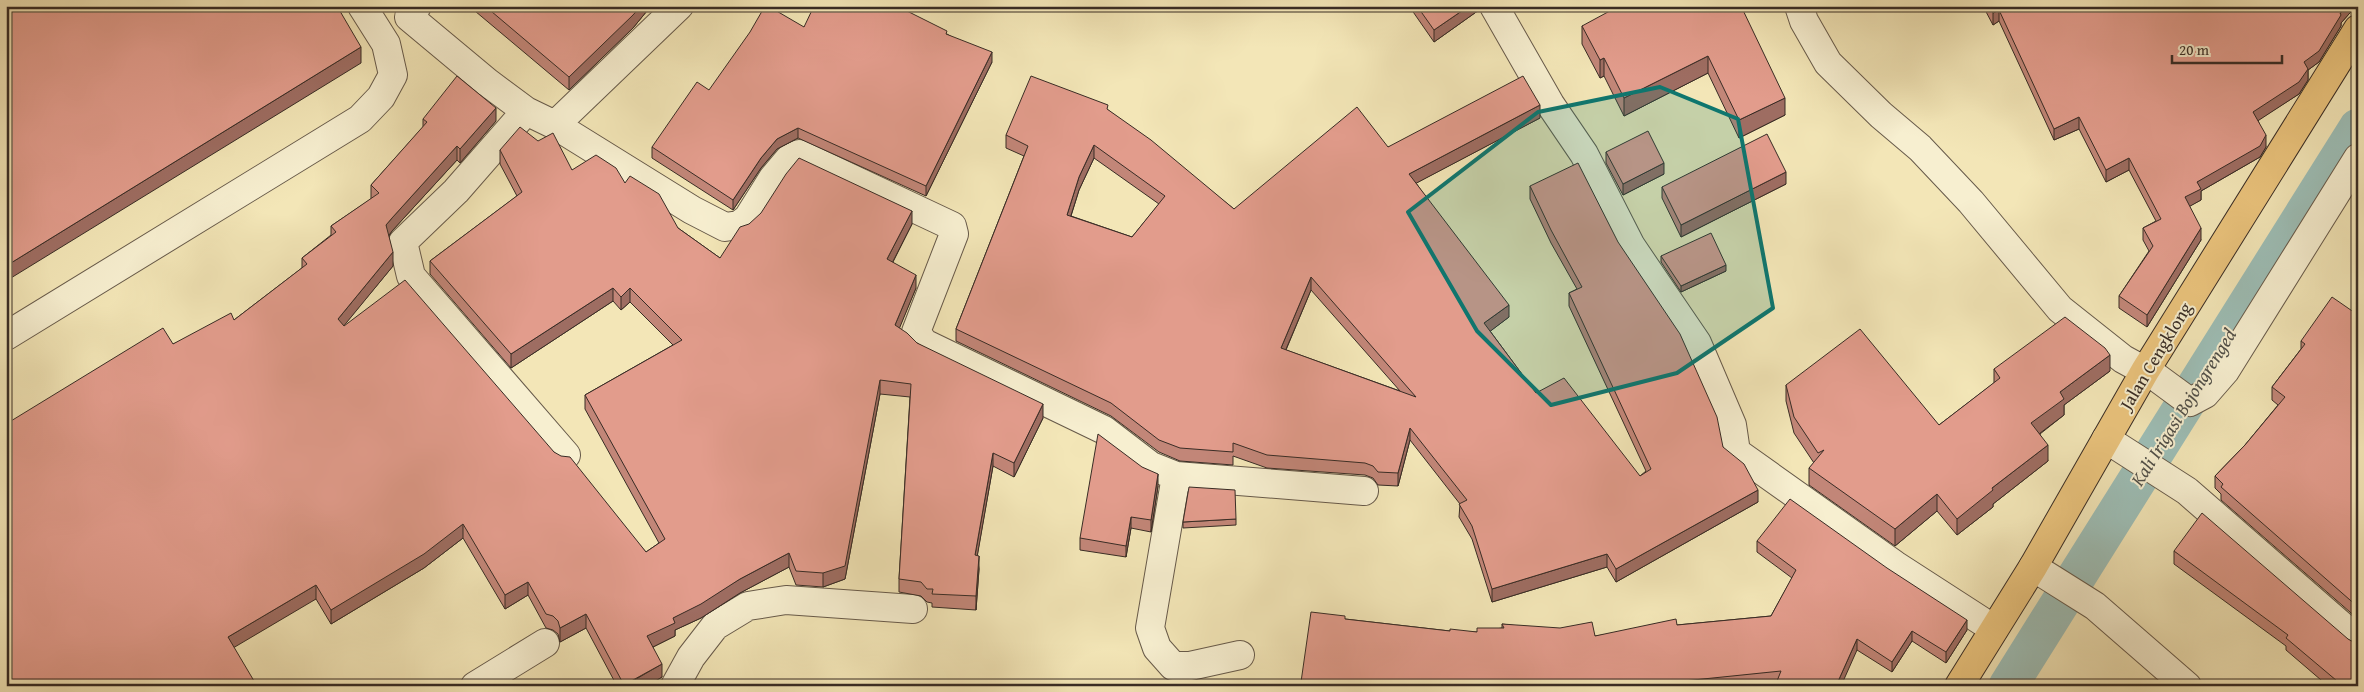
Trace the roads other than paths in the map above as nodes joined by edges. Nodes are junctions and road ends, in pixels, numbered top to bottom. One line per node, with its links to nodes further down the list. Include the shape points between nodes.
1 (362, 6): 10 (street, via 386,44 393,75 381,97 360,119)
2 (417, 6): 7 (street, via 409,17)
3 (679, 6): 8 (street)
4 (1494, 6): 18 (street, via 1550,104 1584,154 1631,246 1697,343 1729,417 1736,452 1895,565)
5 (1799, 6): 11 (street, via 1828,63 1920,148 1965,195 2060,309 2123,359)
6 (2358, 29): 11 (main road, Jalan Cengklong)
7 (526, 111): 8 (street); 13 (street, via 456,191 403,242 411,276)
8 (556, 126): 14 (street, via 725,227 739,225 748,218 773,178 789,159 798,154 952,226 954,234 916,332 924,343 1104,430 1151,466)
9 (2358, 158): 11 (street, via 2225,371 2205,394 2190,402)
10 (6, 336)
11 (2150, 374): 12 (main road, Jalan Cengklong)
12 (2106, 440): 16 (main road, Jalan Cengklong); 19 (street, via 2187,491)
13 (566, 455)
14 (1176, 476): 15 (street); 21 (street, via 1150,628 1153,637 1157,648 1173,666 1190,666)
15 (1364, 491)
16 (2037, 569): 18 (main road, Jalan Cengklong); 25 (street, via 2095,606)
17 (913, 609): 23 (street, via 786,600 748,606 715,626 690,657)
18 (1994, 629): 24 (main road, Jalan Cengklong)
19 (2358, 640)
20 (545, 643): 22 (street)
21 (1240, 655)
22 (475, 686)
23 (675, 686)
24 (1959, 686)
25 (2187, 686)

